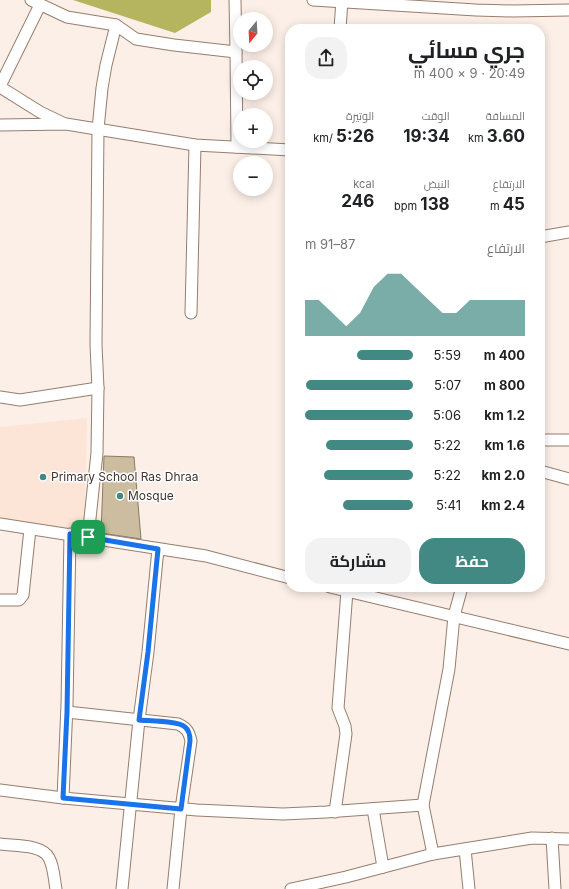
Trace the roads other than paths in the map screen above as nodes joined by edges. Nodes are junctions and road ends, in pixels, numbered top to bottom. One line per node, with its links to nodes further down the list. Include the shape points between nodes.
1 (235, 0): 6 (street)
2 (313, 0): 3 (street)
3 (342, 1): 5 (street, via 491,11); 7 (street)
4 (36, 3): 8 (street, via 67,17); 11 (street)
5 (569, 10)
6 (235, 12)
7 (340, 24)
8 (116, 25): 9 (street, via 136,39); 15 (street, via 102,88)
9 (233, 52)
10 (236, 52): 12 (street)
11 (0, 86): 13 (street, via 40,112)
12 (237, 108)
13 (66, 124): 14 (street); 15 (street)
14 (0, 125)
15 (98, 129): 16 (street); 23 (street)
16 (195, 145): 17 (street); 22 (street)
17 (233, 147)
18 (255, 148): 19 (street)
19 (285, 150)
20 (569, 232): 21 (street)
21 (545, 236)
22 (191, 313)
23 (98, 388): 24 (street, via 20,400); 32 (street, via 97,459)
24 (0, 397)
25 (545, 440): 26 (street)
26 (569, 440)
27 (545, 472): 28 (street)
28 (569, 479)
29 (0, 524): 30 (street)
30 (30, 529): 31 (street); 38 (street, via 23,595 19,600)
31 (70, 534): 32 (street); 41 (street)
32 (88, 537): 33 (street)
33 (158, 549): 34 (street, via 206,556); 42 (street)
34 (285, 577)
35 (347, 592): 49 (street, via 338,708 346,734)
36 (351, 592): 39 (street)
37 (461, 592): 39 (street)
38 (0, 600)
39 (454, 616): 40 (street); 46 (street, via 449,669)
40 (569, 644)
41 (67, 712): 42 (street); 44 (street)
42 (139, 720): 45 (street); 47 (street, via 186,727 190,741)
43 (0, 790): 44 (street)
44 (63, 798): 45 (street)
45 (132, 804): 47 (street); 58 (street)
46 (423, 805): 48 (street); 54 (street)
47 (181, 809): 49 (street, via 283,814); 59 (street)
48 (373, 809): 49 (street); 55 (street)
49 (335, 812)
50 (552, 838): 51 (street); 53 (street, via 532,838); 62 (street)
51 (569, 839)
52 (0, 844): 57 (street, via 33,847 47,854)
53 (465, 849): 54 (street); 61 (street)
54 (433, 854): 55 (street)
55 (383, 867): 56 (street)
56 (324, 885): 60 (street)
57 (56, 889)
58 (122, 889)
59 (173, 889)
60 (291, 889)
61 (469, 889)
62 (555, 889)

